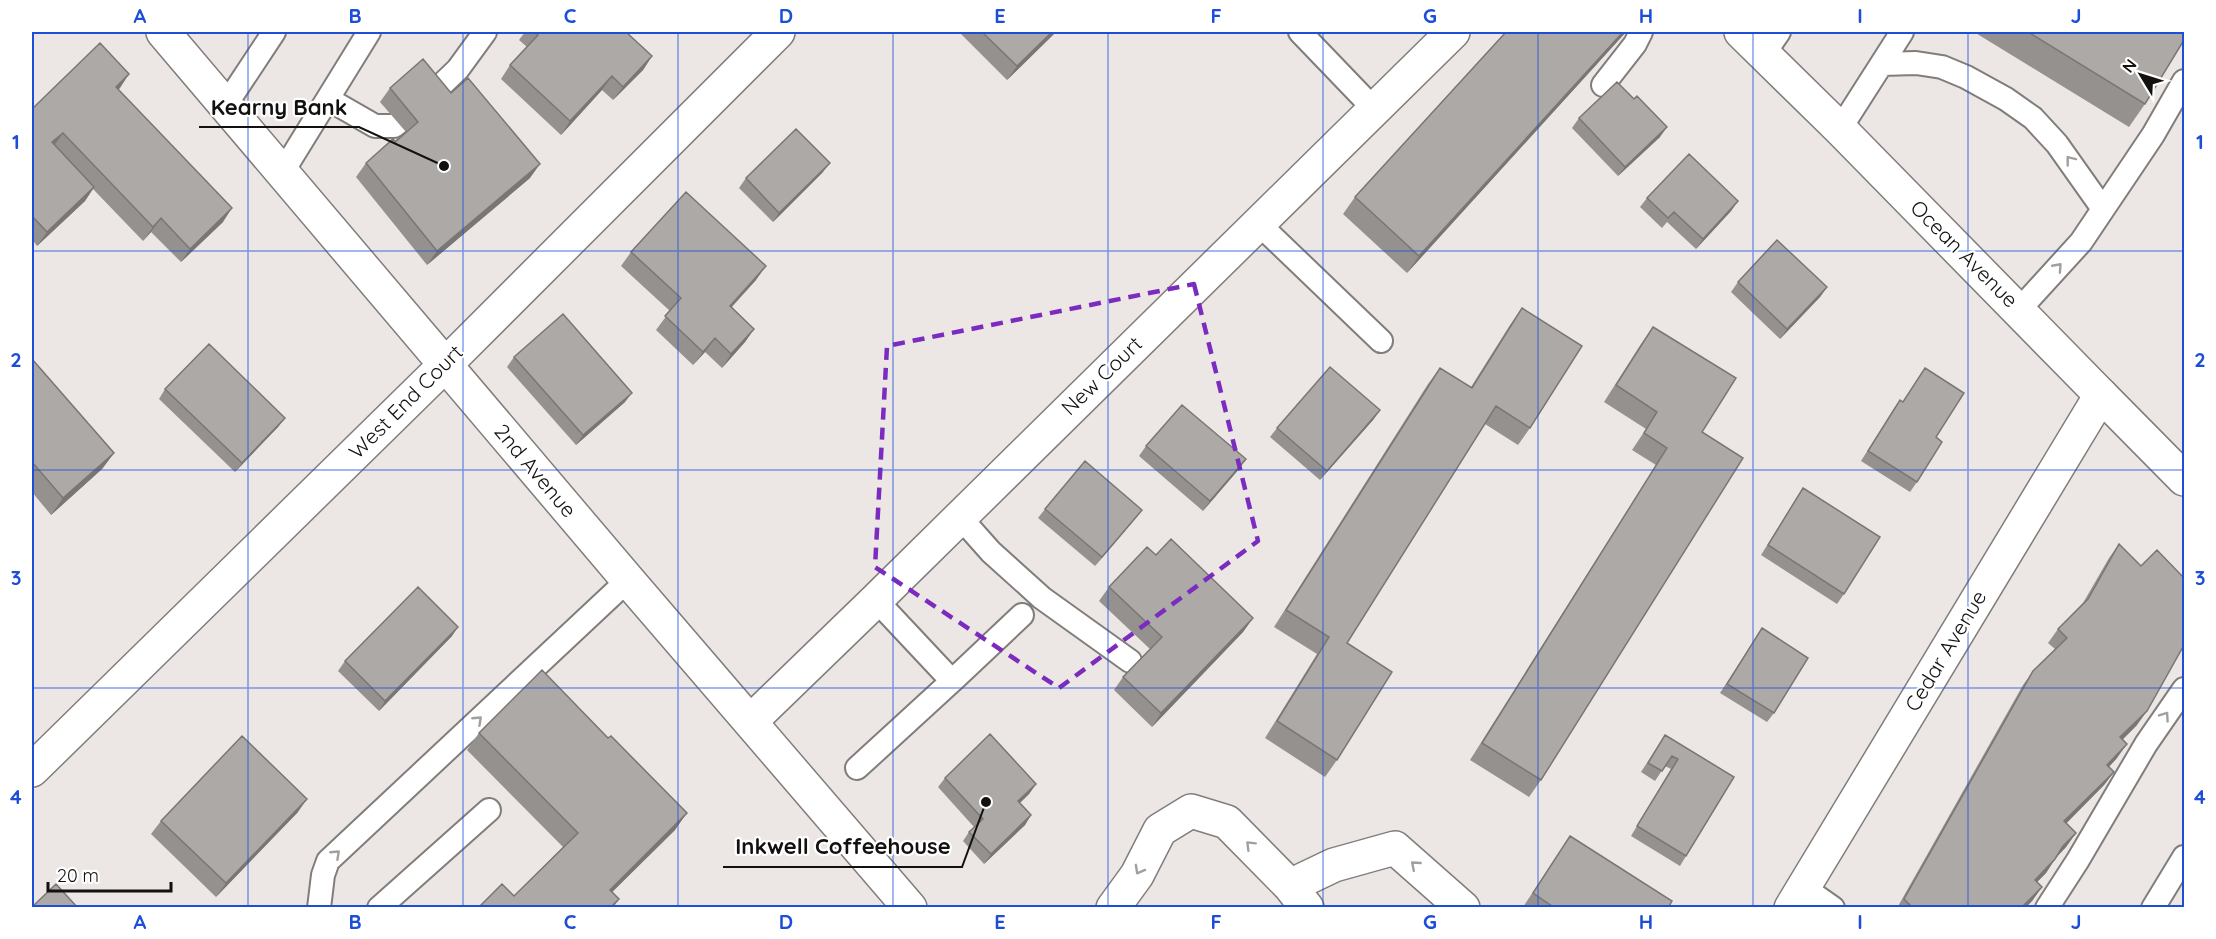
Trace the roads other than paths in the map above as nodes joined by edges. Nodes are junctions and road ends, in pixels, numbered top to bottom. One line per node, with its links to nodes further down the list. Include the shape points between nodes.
1 (162, 32): 17 (street, 2nd Avenue)
2 (274, 32): 17 (lane)
3 (369, 32): 16 (lane)
4 (485, 32): 15 (lane, via 458,69)
5 (778, 32): 26 (street, West End Court)
6 (1300, 32): 18 (lane)
7 (1453, 32): 18 (street, New Court)
8 (1641, 32): 14 (lane)
9 (1741, 32): 11 (street, Ocean Avenue)
10 (1902, 32): 12 (lane)
11 (1771, 43): 20 (street, Ocean Avenue)
12 (1882, 64): 20 (lane); 22 (lane, one-way to 12, via 2057,144 2033,118 2006,99 1942,68 1916,63)
13 (2184, 81): 22 (lane)
14 (1603, 85)
15 (431, 95)
16 (328, 99): 19 (lane, via 375,126); 21 (lane)
17 (225, 106): 21 (street, 2nd Avenue)
18 (1374, 109): 23 (street, New Court)
19 (398, 123)
20 (1840, 129): 24 (street, Ocean Avenue)
21 (282, 174): 26 (street, 2nd Avenue)
22 (2103, 208): 24 (lane, one-way to 22, via 2081,242)
23 (1258, 223): 25 (lane); 29 (street, New Court)
24 (2019, 310): 27 (street, Ocean Avenue)
25 (1381, 342)
26 (445, 365): 30 (street, 2nd Avenue); 38 (street, West End Court)
27 (2101, 395): 28 (street, Ocean Avenue); 42 (street, Cedar Avenue)
28 (2184, 479)
29 (959, 516): 31 (street, New Court); 33 (lane, via 1042,598)
30 (628, 580): 36 (street, 2nd Avenue); 43 (lane, one-way to 30, via 328,861)
31 (876, 600): 34 (lane); 36 (street, New Court)
32 (1022, 615): 34 (lane)
33 (1130, 661)
34 (952, 681): 37 (lane)
35 (2184, 689): 49 (lane, one-way to 35, via 2146,744)
36 (751, 721): 45 (street, 2nd Avenue)
37 (857, 768)
38 (32, 770)
39 (489, 810): 44 (lane)
40 (2184, 857): 50 (lane)
41 (1299, 897): 46 (street, one-way to 46, via 1227,822 1191,812 1160,830 1137,875); 47 (street, one-way to 41, via 1395,848 1334,865)
42 (1797, 897): 48 (lane)
43 (319, 908)
44 (379, 908)
45 (910, 908)
46 (1113, 908)
47 (1463, 908)
48 (1833, 908)
49 (2047, 908)
50 (2153, 908)

